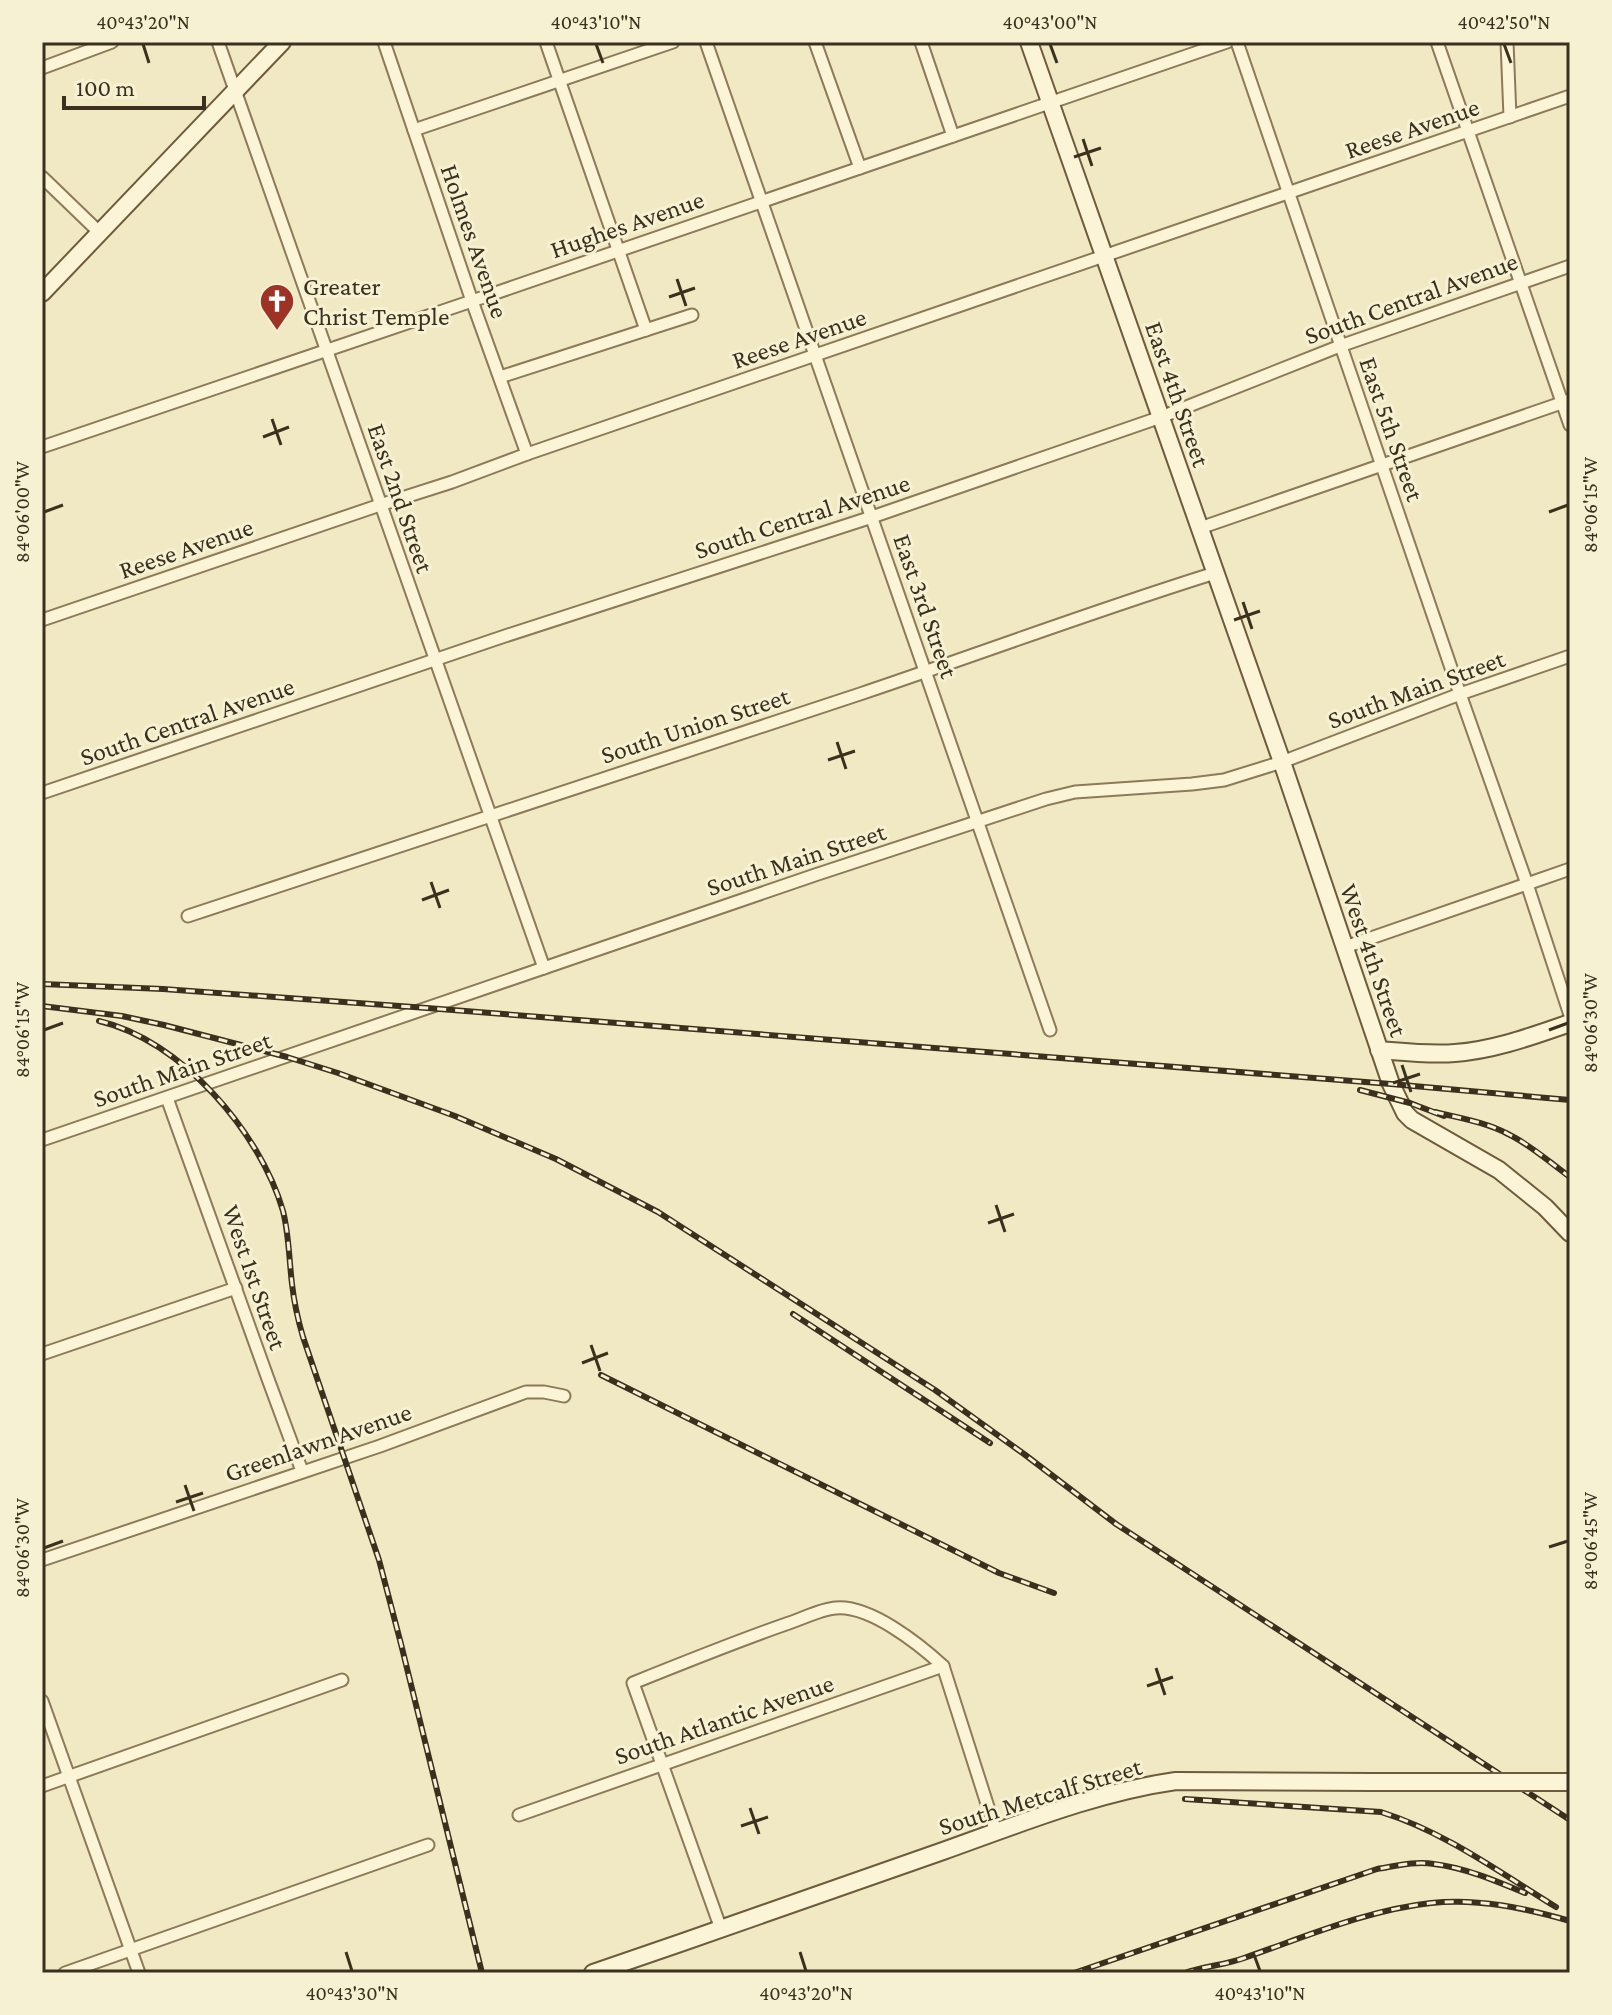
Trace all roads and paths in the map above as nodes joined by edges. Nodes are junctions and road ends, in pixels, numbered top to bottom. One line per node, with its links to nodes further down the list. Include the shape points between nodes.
1 (112, 42): 15 (street)
2 (218, 42): 17 (street, East 2nd Street)
3 (282, 42): 17 (street)
4 (384, 42): 21 (street, Holmes Avenue)
5 (546, 42): 16 (street)
6 (673, 42): 16 (street)
7 (706, 42): 27 (street, East 3rd Street)
8 (815, 42): 24 (street)
9 (921, 42): 23 (street)
10 (1029, 42): 19 (street, East 4th Street)
11 (1227, 42): 19 (street, Hughes Avenue)
12 (1237, 42): 26 (street, East 5th Street)
13 (1437, 42): 22 (street)
14 (1507, 42): 20 (street)
15 (42, 68)
16 (559, 81): 21 (street); 29 (street)
17 (235, 92): 28 (street); 38 (street, East 2nd Street)
18 (1570, 96): 20 (street, Reese Avenue)
19 (1050, 103): 23 (street, Hughes Avenue); 30 (street, East 4th Street)
20 (1510, 117): 22 (street, Reese Avenue)
21 (414, 130): 34 (street, Holmes Avenue)
22 (1468, 131): 26 (street, Reese Avenue); 32 (street)
23 (953, 136): 24 (street, Hughes Avenue)
24 (860, 168): 27 (street, Hughes Avenue)
25 (42, 177): 28 (street)
26 (1288, 194): 30 (street, Reese Avenue); 37 (street, East 5th Street)
27 (761, 201): 29 (street, Hughes Avenue); 39 (street, East 3rd Street)
28 (99, 232): 33 (street)
29 (618, 251): 34 (street, Hughes Avenue); 36 (street)
30 (1104, 257): 39 (street, Reese Avenue); 42 (street, East 4th Street)
31 (1570, 266): 32 (street, South Central Avenue)
32 (1520, 283): 37 (street, South Central Avenue); 41 (street)
33 (42, 293)
34 (472, 301): 38 (street, Hughes Avenue); 40 (street, Holmes Avenue)
35 (692, 315): 36 (street)
36 (646, 330): 40 (street)
37 (1340, 346): 42 (street, South Central Avenue); 46 (street, East 5th Street)
38 (326, 350): 44 (street, Hughes Avenue); 47 (street, East 2nd Street)
39 (815, 356): 45 (street, Reese Avenue); 48 (street, East 3rd Street)
40 (500, 377): 45 (street, Holmes Avenue)
41 (1566, 401): 43 (street); 46 (street)
42 (1161, 417): 48 (street, South Central Avenue); 49 (street, East 4th Street)
43 (1570, 425)
44 (42, 447)
45 (527, 454): 47 (street, Reese Avenue)
46 (1381, 465): 49 (street); 55 (street, East 5th Street)
47 (380, 505): 51 (street, Reese Avenue); 53 (street, East 2nd Street)
48 (872, 517): 53 (street, South Central Avenue); 54 (street, East 3rd Street)
49 (1200, 528): 50 (street, East 4th Street)
50 (1215, 573): 54 (street, South Union Street); 56 (street, East 4th Street)
51 (42, 620)
52 (1570, 656): 55 (street, South Main Street)
53 (434, 660): 57 (street, South Central Avenue); 58 (street, East 2nd Street)
54 (926, 671): 58 (street, South Union Street); 59 (street, East 3rd Street)
55 (1460, 694): 56 (street, South Main Street); 61 (street, East 5th Street)
56 (1282, 762): 59 (street, South Main Street, via 1224,780 1075,792); 63 (street, West 4th Street)
57 (42, 793)
58 (489, 815): 62 (street, South Union Street); 64 (street, East 2nd Street)
59 (979, 822): 64 (street, South Main Street); 67 (street, East 3rd Street)
60 (1570, 869): 61 (street)
61 (1527, 884): 63 (street); 65 (street, East 5th Street)
62 (188, 916)
63 (1345, 947): 68 (street, West 4th Street)
64 (544, 968): 69 (street, South Main Street)
65 (1570, 1015)
66 (1570, 1023): 68 (street, via 1467,1052)
67 (1050, 1030)
68 (1379, 1050): 71 (street, West 4th Street, via 1398,1101 1412,1120 1499,1170)
69 (167, 1098): 70 (street, South Main Street); 72 (street, West 1st Street)
70 (42, 1140)
71 (1570, 1233)
72 (236, 1288): 73 (street); 75 (street, West 1st Street)
73 (42, 1354)
74 (564, 1396): 75 (street, Greenlawn Avenue, via 526,1392)
75 (302, 1471): 76 (street, Greenlawn Avenue)
76 (42, 1560)
77 (943, 1666): 80 (street, South Atlantic Avenue); 80 (street, via 890,1626 863,1613 836,1608 798,1620 633,1683); 85 (street)
78 (342, 1680): 81 (street)
79 (42, 1701): 81 (street)
80 (663, 1764): 84 (street, South Atlantic Avenue); 87 (street)
81 (69, 1776): 83 (street); 88 (street)
82 (1570, 1782): 85 (street, South Metcalf Street, bridge, via 1176,1781 1080,1804)
83 (42, 1786)
84 (519, 1815)
85 (996, 1832): 87 (street, South Metcalf Street)
86 (428, 1845): 88 (street)
87 (721, 1929): 91 (street, South Metcalf Street)
88 (131, 1950): 89 (street); 90 (street)
89 (65, 1973)
90 (139, 1973)
91 (593, 1973)

